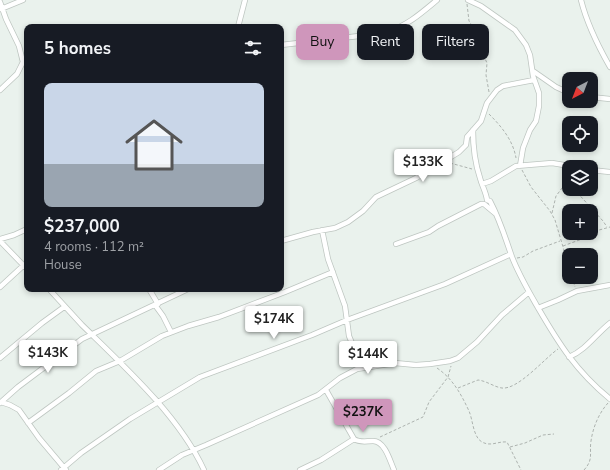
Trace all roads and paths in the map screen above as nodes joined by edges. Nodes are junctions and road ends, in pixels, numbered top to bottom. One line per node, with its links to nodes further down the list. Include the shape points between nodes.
1 (23, 0): 7 (street)
2 (245, 0): 8 (street)
3 (437, 0): 9 (street, via 413,20 385,33)
4 (467, 0): 13 (street, via 481,6 519,35 530,55); 17 (path, via 469,21 478,35 478,43 487,63 486,75)
5 (581, 0): 12 (street, via 599,47)
6 (0, 2): 7 (street)
7 (1, 9): 10 (street)
8 (239, 24)
9 (284, 45)
10 (24, 51)
11 (24, 58): 16 (street, via 20,70)
12 (610, 67)
13 (533, 71): 14 (street); 15 (street)
14 (534, 80): 17 (street, via 503,86); 24 (street, via 538,87 540,106 523,148)
15 (562, 89)
16 (0, 90)
17 (490, 98): 20 (street)
18 (598, 98): 19 (street)
19 (610, 99)
20 (485, 108): 21 (street, via 481,121); 24 (path, via 503,128)
21 (473, 130): 22 (street, via 467,137 464,148); 25 (street)
22 (441, 163): 25 (path, via 469,167); 35 (street, via 376,197 348,222)
23 (562, 165): 24 (street)
24 (519, 166): 28 (street, via 512,167); 31 (path, via 531,187)
25 (478, 171): 28 (street)
26 (598, 171): 27 (street)
27 (610, 172)
28 (482, 184): 32 (street, via 487,200)
29 (562, 189): 31 (path, via 556,196)
30 (580, 196): 34 (path)
31 (552, 214): 39 (path)
32 (499, 217): 40 (street, via 481,204 429,232); 42 (street)
33 (610, 227): 34 (path)
34 (607, 228): 41 (path)
35 (322, 230): 38 (street); 45 (street)
36 (24, 231): 37 (street)
37 (0, 240): 43 (street)
38 (284, 241)
39 (561, 241): 41 (path); 42 (path, via 523,257)
40 (396, 244)
41 (563, 246)
42 (512, 256): 52 (street); 57 (street)
43 (24, 266)
44 (24, 268): 48 (street)
45 (333, 272): 57 (street); 59 (street, via 219,317)
46 (574, 284): 53 (path)
47 (610, 285): 53 (street, via 585,288)
48 (0, 287)
49 (52, 292): 55 (street)
50 (150, 292): 54 (street)
51 (182, 292): 54 (street)
52 (529, 292): 56 (street); 64 (street, via 502,315 468,351)
53 (570, 294): 56 (street)
54 (156, 305): 59 (street); 60 (street)
55 (64, 307): 60 (street); 63 (street)
56 (538, 308): 61 (street)
57 (347, 320): 67 (street, via 349,336); 72 (street, via 200,377)
58 (610, 323): 62 (street, via 588,345)
59 (171, 332): 65 (street)
60 (93, 335): 65 (street); 73 (street, via 82,339 54,359)
61 (561, 346): 62 (street); 69 (path, via 509,388 478,380)
62 (569, 357): 71 (street, via 592,385)
63 (0, 358)
64 (454, 360): 66 (street); 68 (path)
65 (120, 362): 72 (street); 74 (street, via 96,371)
66 (430, 364): 67 (street, via 395,363); 68 (path)
67 (362, 367): 70 (street, via 344,375)
68 (448, 377): 69 (path); 77 (path, via 429,402 423,417)
69 (458, 388): 78 (path, via 480,440 491,444 505,442)
70 (326, 390): 76 (street); 79 (street, via 318,396)
71 (610, 400): 86 (path, via 599,417 591,440 591,460)
72 (157, 402): 79 (street); 80 (street, via 81,453)
73 (1, 403): 74 (street, via 19,410)
74 (28, 423): 80 (street)
75 (554, 434): 78 (path, via 543,435)
76 (354, 439): 77 (street, via 362,442); 83 (street)
77 (375, 441): 84 (street, via 382,445)
78 (510, 447): 85 (path)
79 (193, 450): 81 (street); 82 (street)
80 (64, 469)
81 (159, 470)
82 (204, 470)
83 (300, 470)
84 (394, 470)
85 (521, 470)
86 (584, 470)

